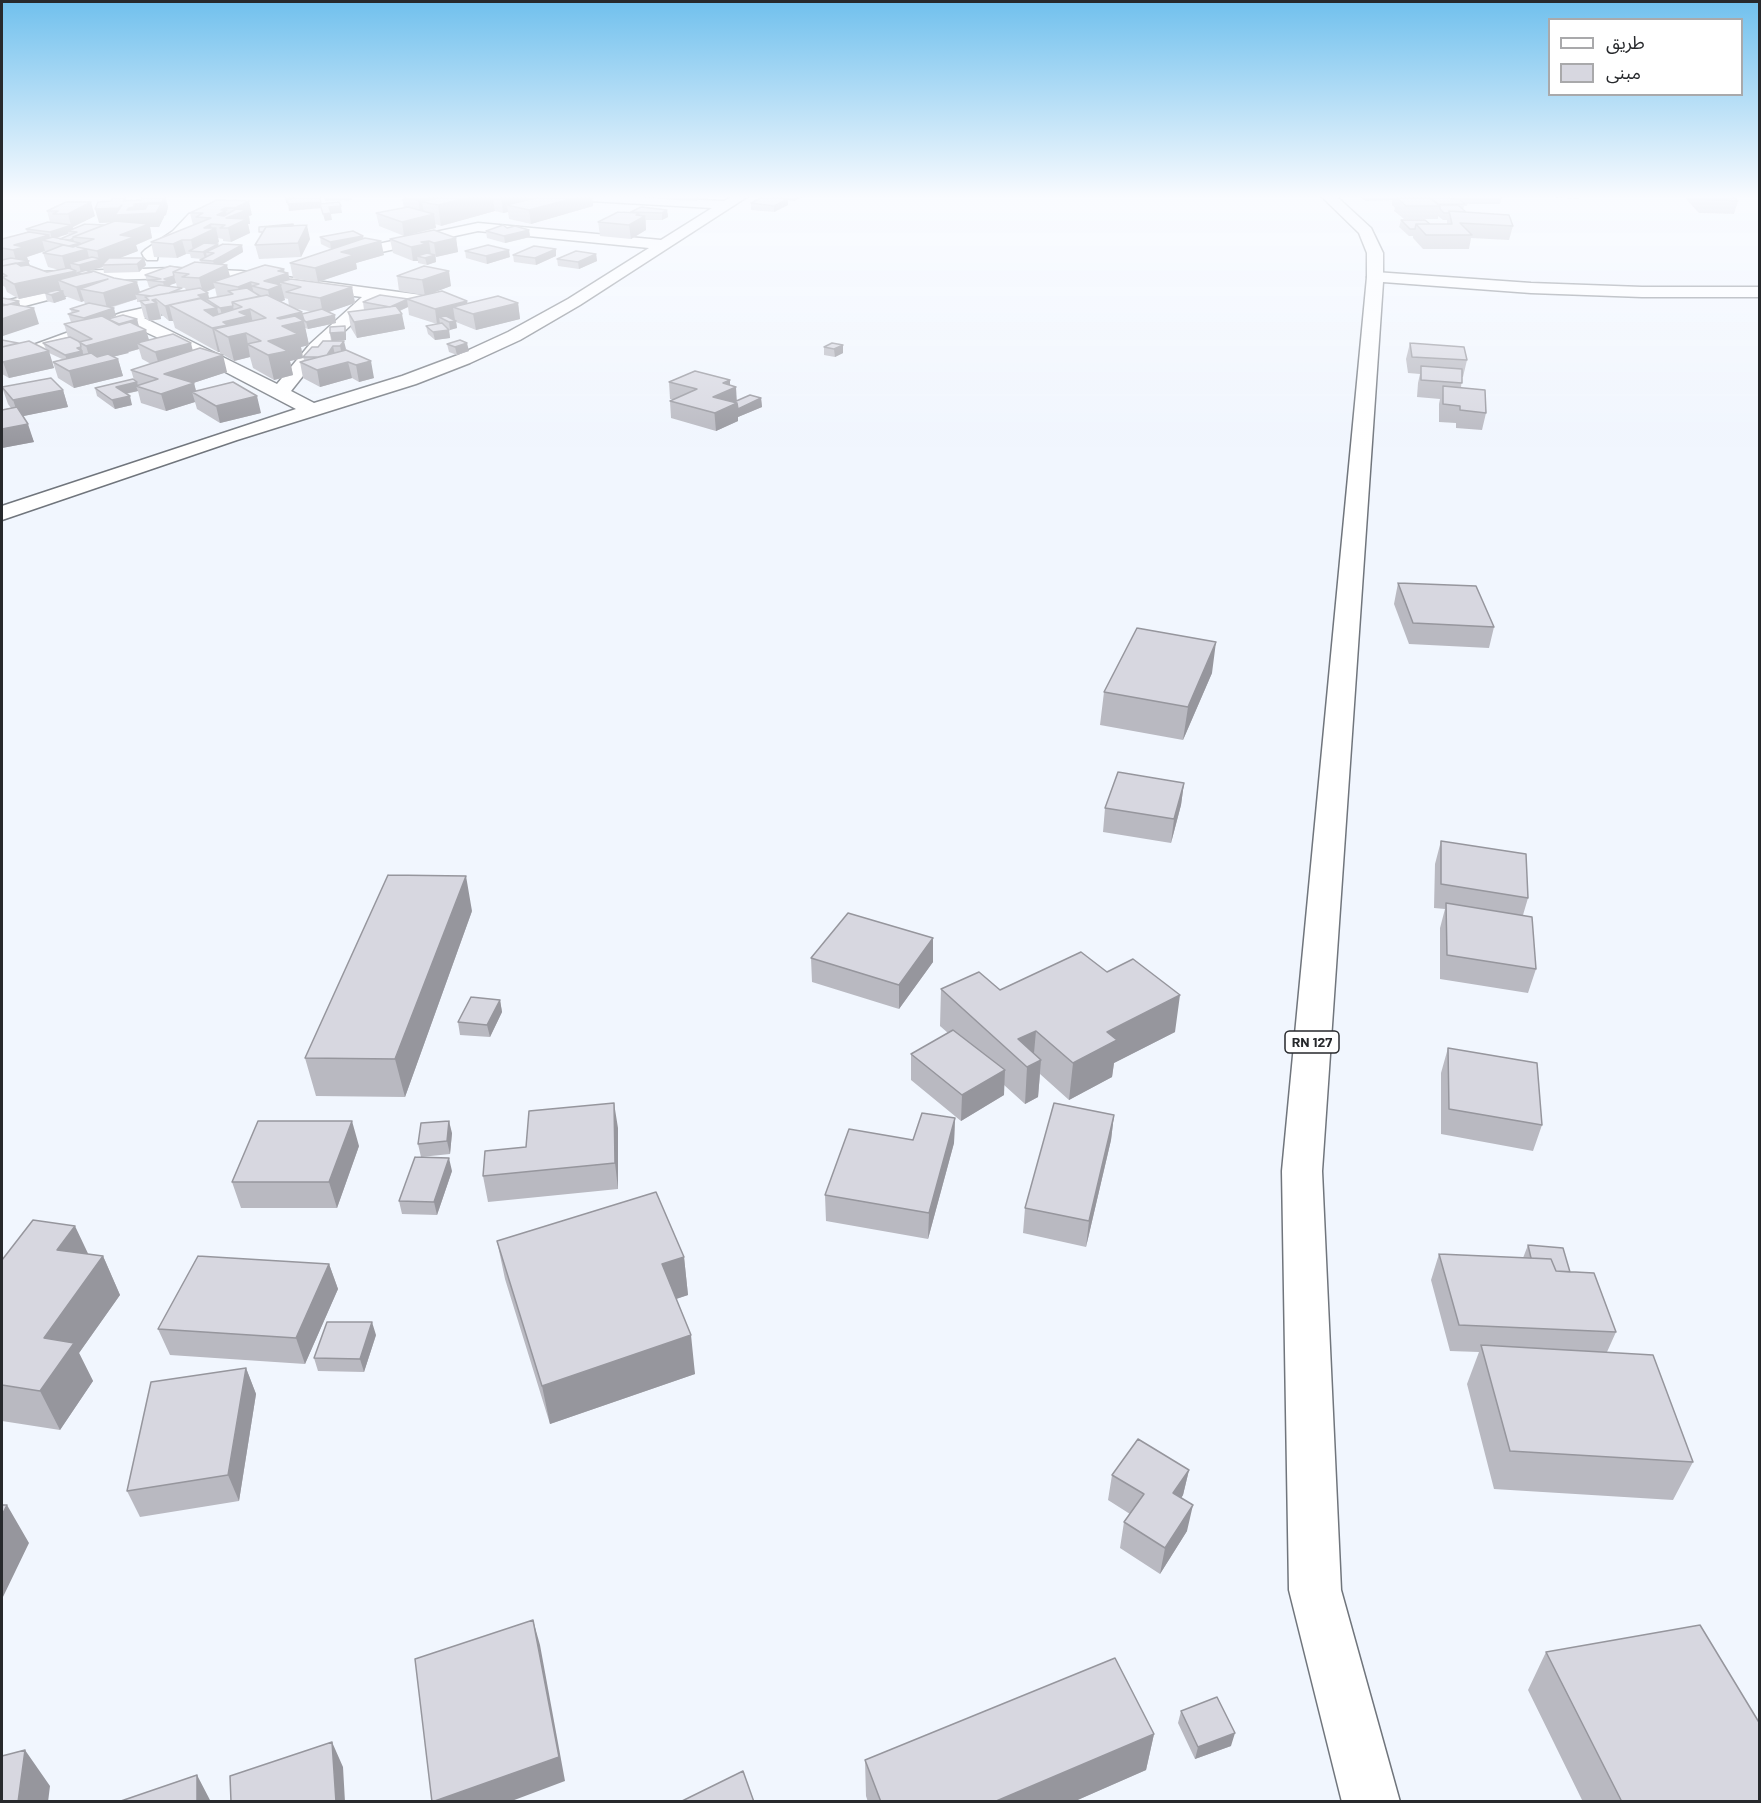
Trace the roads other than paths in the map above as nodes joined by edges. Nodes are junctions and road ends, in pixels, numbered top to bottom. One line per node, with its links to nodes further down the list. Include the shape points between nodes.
1 (106, 279): 12 (street)
2 (257, 279): 7 (street)
3 (268, 279): 9 (street)
4 (608, 279): 14 (street)
5 (1375, 279): 20 (street, RN 127, via 1302,1171 1315,1590)
6 (1392, 279): 8 (street, via 1542,289)
7 (228, 291)
8 (1760, 292)
9 (375, 294): 11 (street); 17 (street, via 316,348)
10 (204, 299): 15 (street)
11 (469, 306)
12 (2, 307)
13 (527, 313): 14 (street)
14 (550, 315): 18 (street, via 464,359)
15 (127, 317): 16 (street); 17 (street)
16 (31, 352)
17 (280, 392): 18 (street)
18 (312, 410): 19 (street)
19 (2, 513)
20 (1371, 1802)

